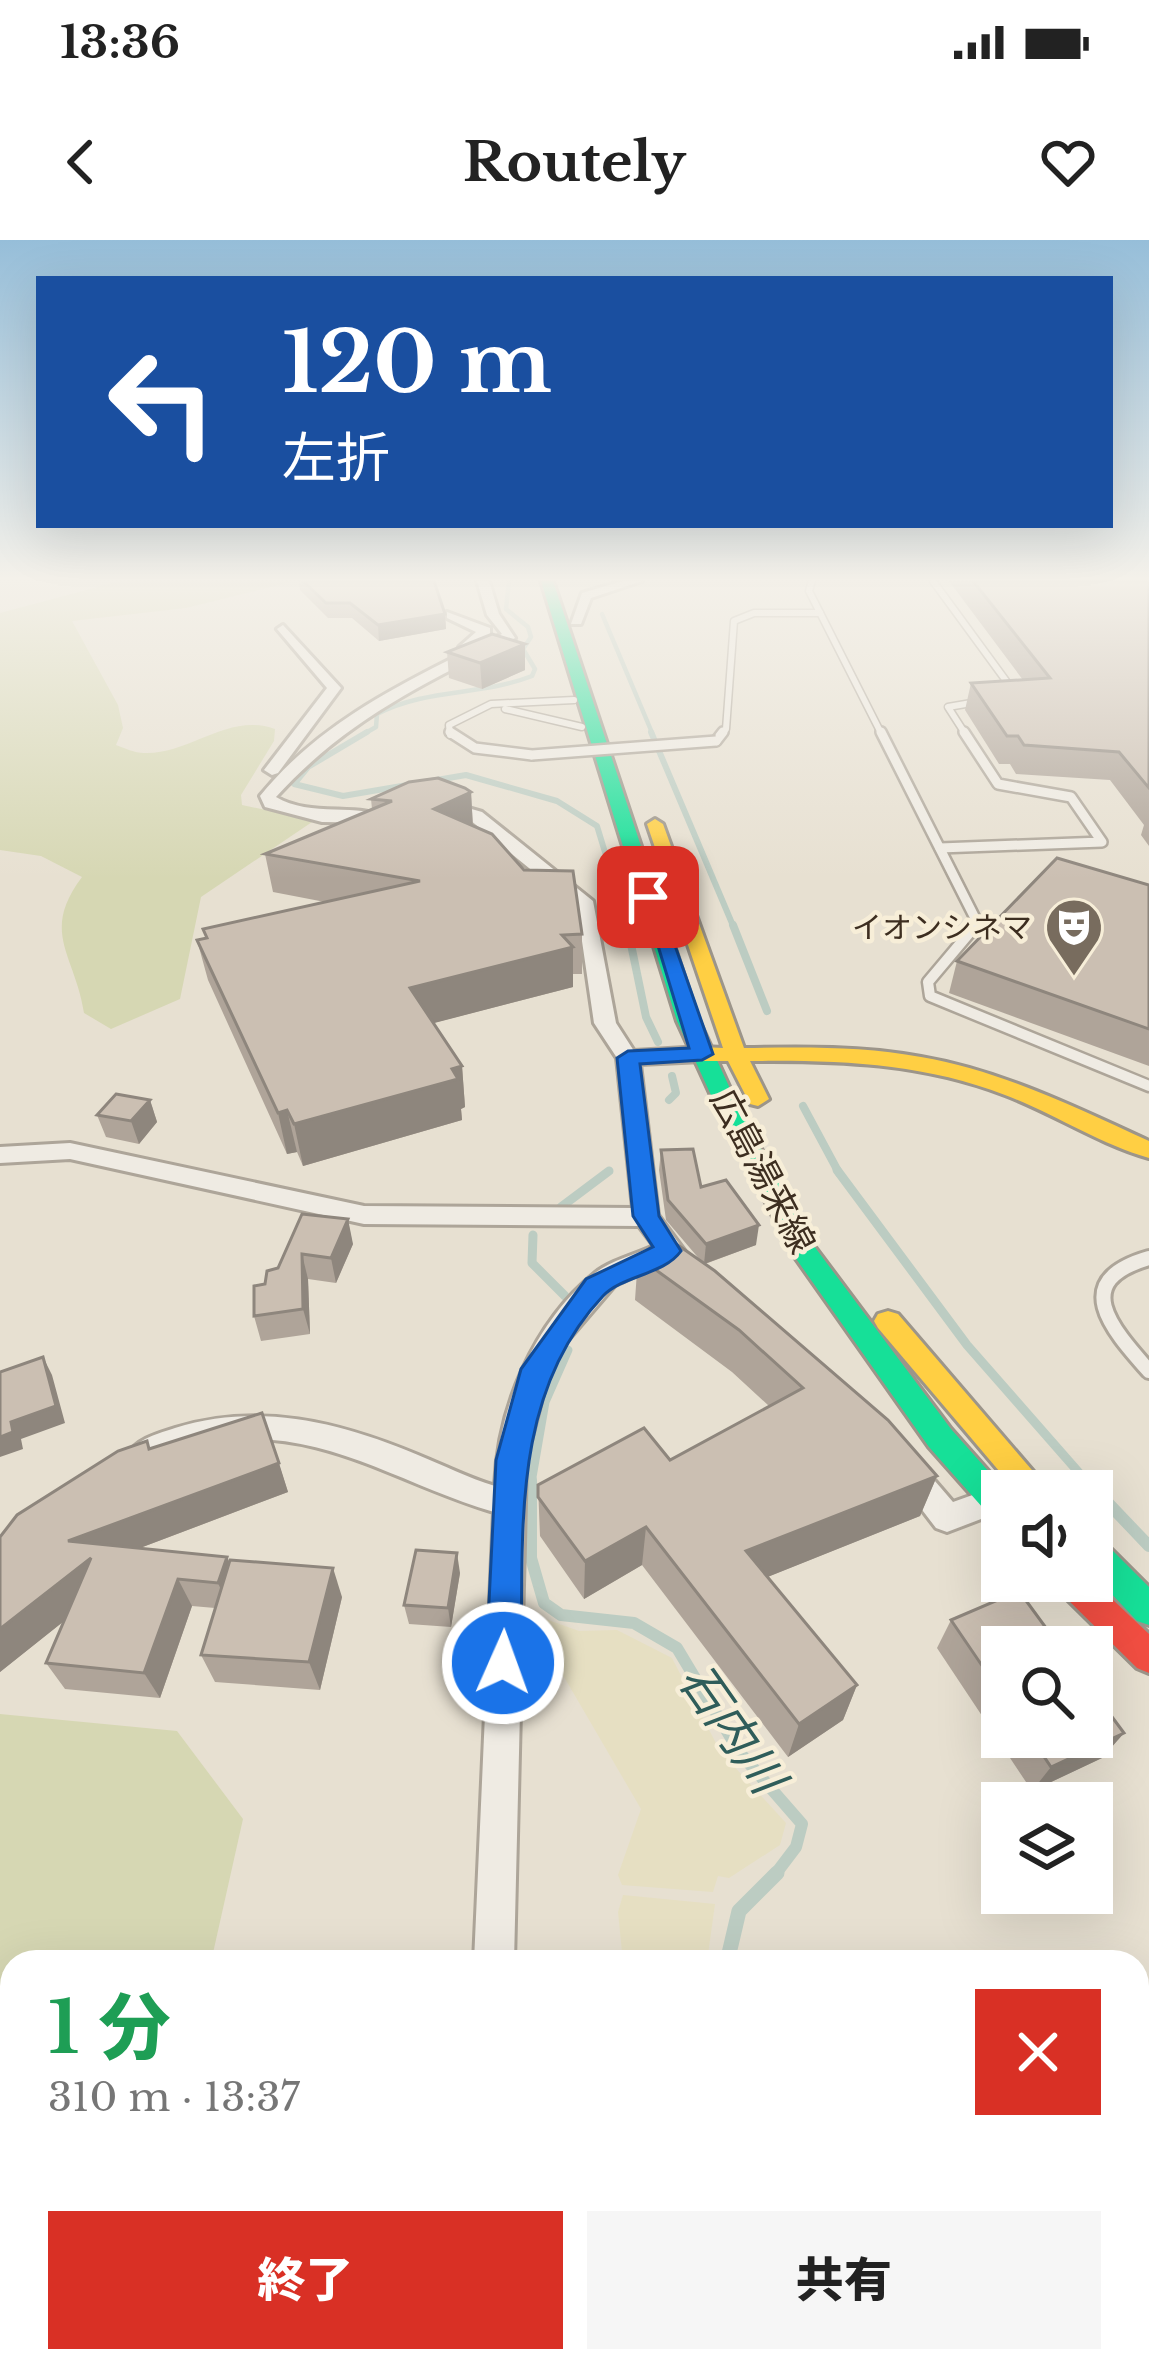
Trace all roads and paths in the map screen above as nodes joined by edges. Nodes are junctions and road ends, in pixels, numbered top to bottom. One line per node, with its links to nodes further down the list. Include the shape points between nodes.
1 (327, 680): 10 (street, via 334,688 273,768)
2 (416, 680): 10 (street, via 382,698)
3 (573, 680): 8 (main road, 広島湯来線)
4 (598, 680): 16 (main road, 広島湯来線)
5 (730, 680): 9 (lane, bridge, via 726,729 716,741 532,754 458,741 449,725)
6 (854, 680): 14 (lane)
7 (1007, 680): 14 (lane, via 1014,690 1001,700 948,704 993,779 1071,797 1102,842)
8 (578, 702): 9 (lane); 9 (lane); 13 (main road, 広島湯来線); 13 (main road, via 599,781)
9 (470, 711)
10 (272, 790): 12 (street, via 271,803 296,812)
11 (424, 807): 17 (street, via 466,810 586,905 605,1023)
12 (393, 817)
13 (626, 818): 15 (main road, 広島湯来線)
14 (940, 848): 18 (lane, via 977,926 928,982 930,996)
15 (702, 1054): 16 (main road); 17 (street); 31 (main road, 広島湯来線, via 801,1247)
16 (736, 1055): 19 (main road, 広島湯来線); 20 (main road, via 930,1065)
17 (628, 1058): 22 (street)
18 (1149, 1086)
19 (772, 1129)
20 (1149, 1150)
21 (0, 1155): 22 (street, via 70,1150 364,1215)
22 (646, 1216): 23 (street)
23 (668, 1251): 25 (street); 32 (street, via 596,1286 535,1369 511,1460)
24 (1149, 1258): 27 (lane, via 1118,1269 1102,1299 1110,1326)
25 (698, 1282)
26 (863, 1284): 30 (main road)
27 (1149, 1371)
28 (889, 1449): 33 (street, via 947,1518)
29 (120, 1467): 32 (street, via 202,1432 284,1427 355,1439)
30 (1015, 1470)
31 (981, 1484)
32 (509, 1502): 38 (street)
33 (981, 1509)
34 (1113, 1573): 36 (main road)
35 (1093, 1602): 37 (main road)
36 (1149, 1610)
37 (1149, 1657)
38 (494, 1950)

